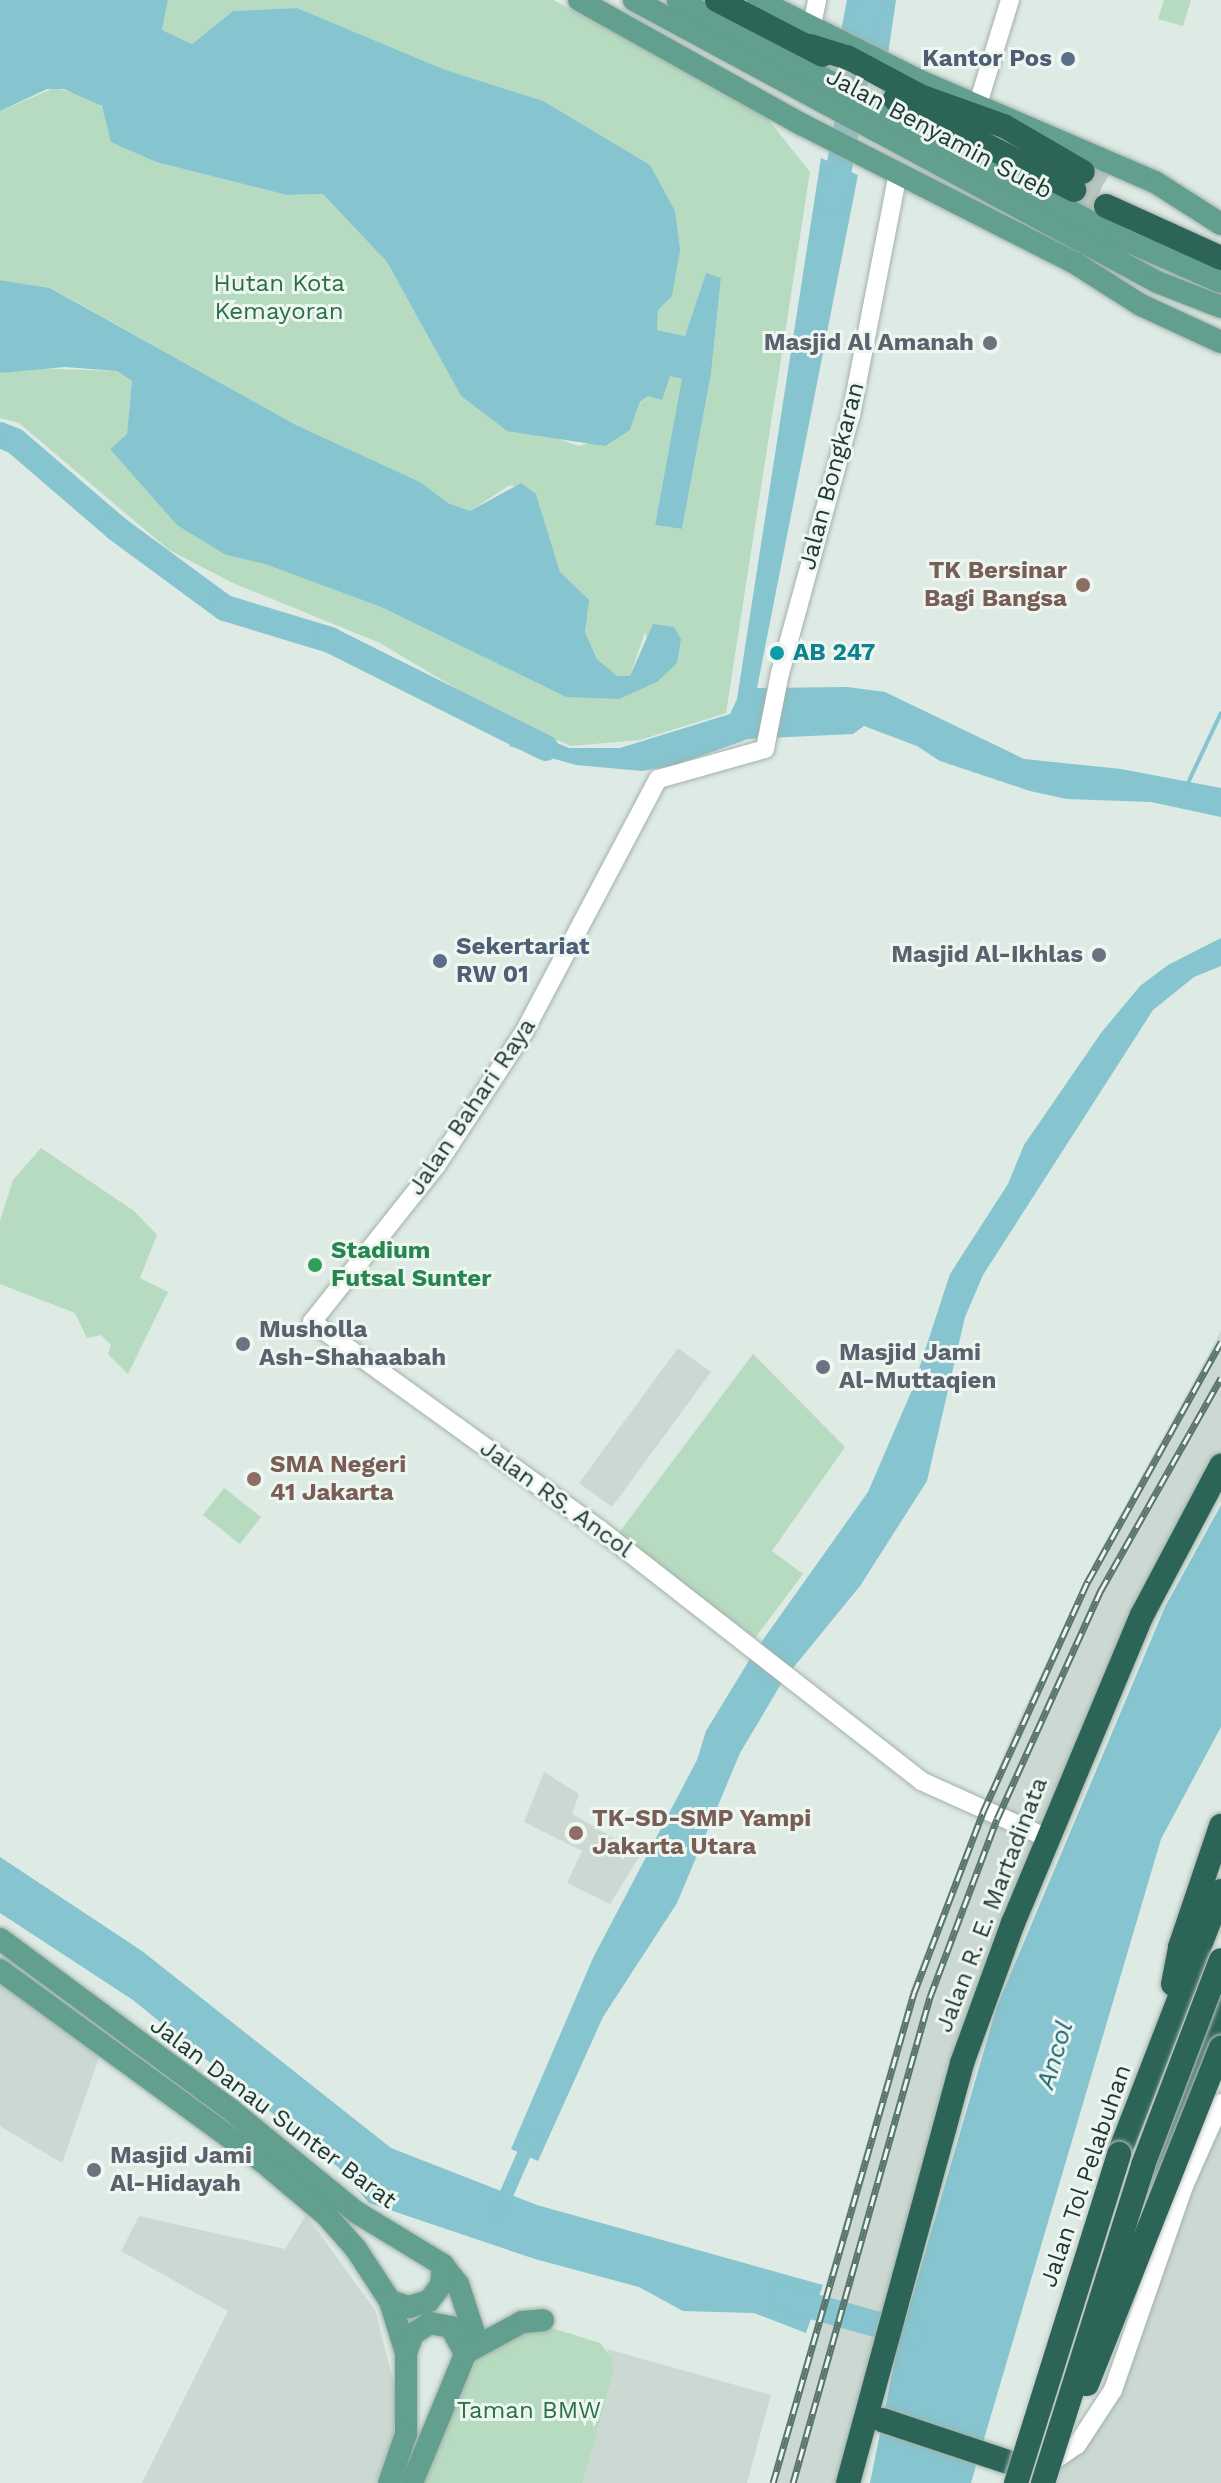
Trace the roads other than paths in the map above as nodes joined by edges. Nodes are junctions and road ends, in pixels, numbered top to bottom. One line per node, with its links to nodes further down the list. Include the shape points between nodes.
1 (579, 0): 9 (main road)
2 (596, 0): 9 (main road)
3 (634, 0): 10 (main road, Jalan Benyamin Sueb)
4 (678, 0): 10 (main road, Jalan Benyamin Sueb)
5 (717, 0): 10 (highway)
6 (758, 0): 10 (main road)
7 (817, 0): 10 (street)
8 (1010, 0): 13 (street)
9 (648, 35): 17 (main road)
10 (821, 57): 12 (highway); 13 (main road, Jalan Benyamin Sueb, via 897,70); 14 (main road, Jalan Benyamin Sueb)
11 (854, 75): 16 (highway)
12 (920, 96): 13 (highway); 16 (highway, via 1004,126 1079,181)
13 (969, 111): 19 (main road, Jalan Benyamin Sueb, via 1155,182)
14 (880, 121): 21 (main road, Jalan Benyamin Sueb); 22 (main road, Jalan Benyamin Sueb, via 1157,282)
15 (982, 131): 16 (highway)
16 (1015, 161)
17 (898, 173): 23 (main road, via 1075,263 1141,305); 24 (street, Jalan Bongkaran, via 851,414)
18 (1110, 198): 20 (highway, via 1171,236)
19 (1221, 224)
20 (1221, 258)
21 (1221, 282)
22 (1221, 307)
23 (1221, 342)
24 (779, 685): 25 (street, Jalan Bahari Raya, via 763,751 658,779 524,1032 436,1166)
25 (312, 1322): 28 (street, Jalan RS. Ancol, via 599,1529 921,1781)
26 (1221, 1466): 28 (highway, Jalan R. E. Martadinata, via 1142,1615)
27 (1221, 1826): 35 (highway, via 1180,1947)
28 (1045, 1837): 43 (highway, Jalan R. E. Martadinata, via 962,2063)
29 (1221, 1891): 35 (highway, Jalan Tol Pelabuhan)
30 (0, 1939): 34 (main road, Jalan Danau Sunter Barat)
31 (1221, 1960): 46 (highway, Jalan Tol Pelabuhan, bridge)
32 (0, 1970): 34 (main road, Jalan Danau Sunter Barat)
33 (1221, 1999): 46 (highway)
34 (108, 2032): 38 (main road, Jalan Danau Sunter Barat, via 356,2212); 39 (main road, Jalan Danau Sunter Barat, via 327,2216)
35 (1162, 2042): 46 (highway, Jalan Tol Pelabuhan, bridge, via 1119,2154)
36 (1221, 2048): 46 (highway, bridge)
37 (1221, 2103): 46 (street, via 1184,2186 1113,2390 1077,2445)
38 (443, 2265): 39 (main road, via 441,2285 429,2301 409,2307); 42 (main road, Jalan Danau Sunter Barat, via 471,2310 474,2333)
39 (390, 2301): 41 (main road, Jalan Danau Sunter Barat)
40 (543, 2320): 42 (main road, via 522,2322)
41 (406, 2353): 42 (main road, via 413,2334 430,2323 458,2333); 47 (main road, Jalan Danau Sunter Barat, via 406,2434)
42 (465, 2353): 48 (main road, Jalan Danau Sunter Barat)
43 (873, 2386): 44 (highway, Jalan R. E. Martadinata); 45 (highway, Jalan R. E. Martadinata)
44 (882, 2420): 45 (highway, Jalan R. E. Martadinata); 46 (highway)
45 (856, 2452): 49 (highway, Jalan R. E. Martadinata)
46 (1035, 2477)
47 (389, 2483)
48 (412, 2483)
49 (848, 2483)

